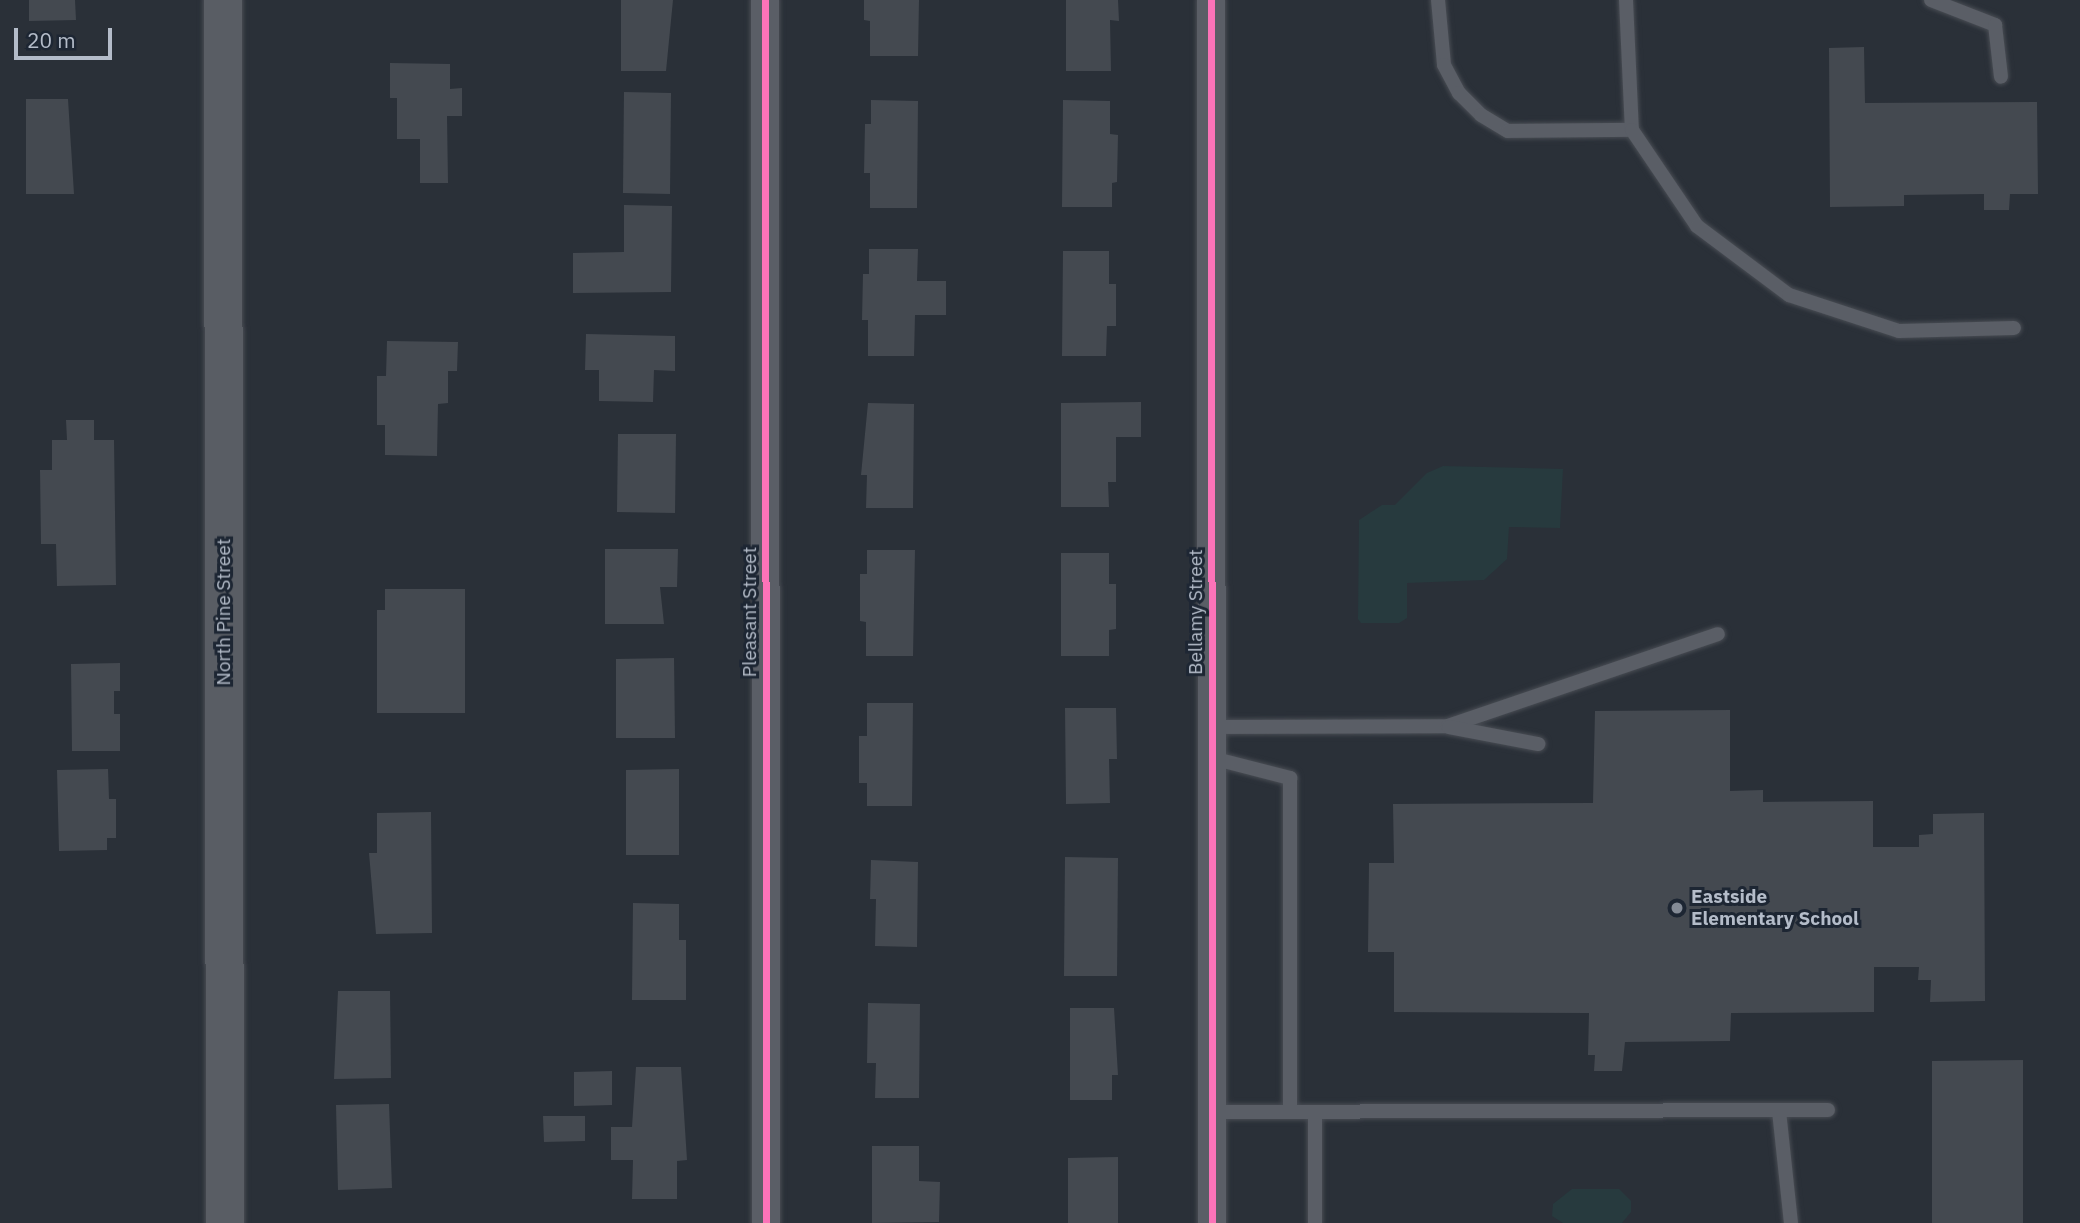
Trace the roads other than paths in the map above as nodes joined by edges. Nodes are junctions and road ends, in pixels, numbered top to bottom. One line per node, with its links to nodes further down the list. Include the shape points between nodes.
1 (223, 0): 21 (main road, North Pine Street)
2 (765, 0): 22 (street, Pleasant Street)
3 (1211, 0): 13 (street, Bellamy Street)
4 (1438, 0): 9 (lane, via 1444,65 1459,93 1480,116 1508,131)
5 (1626, 0): 9 (lane)
6 (1931, 0): 7 (lane)
7 (1953, 4): 8 (lane, via 1995,24)
8 (2001, 77)
9 (1632, 130): 10 (lane, via 1697,226 1789,295 1899,331)
10 (2014, 328)
11 (1718, 634): 12 (lane)
12 (1448, 726): 13 (lane); 14 (lane)
13 (1212, 727): 15 (street, Bellamy Street)
14 (1538, 744)
15 (1212, 758): 18 (street, Bellamy Street); 19 (lane, via 1290,778)
16 (1828, 1110): 17 (lane)
17 (1779, 1111): 20 (lane); 25 (lane)
18 (1212, 1112): 19 (lane); 23 (street, Bellamy Street)
19 (1290, 1112): 20 (lane)
20 (1315, 1112): 24 (lane)
21 (225, 1223)
22 (766, 1223)
23 (1212, 1223)
24 (1315, 1223)
25 (1791, 1223)

